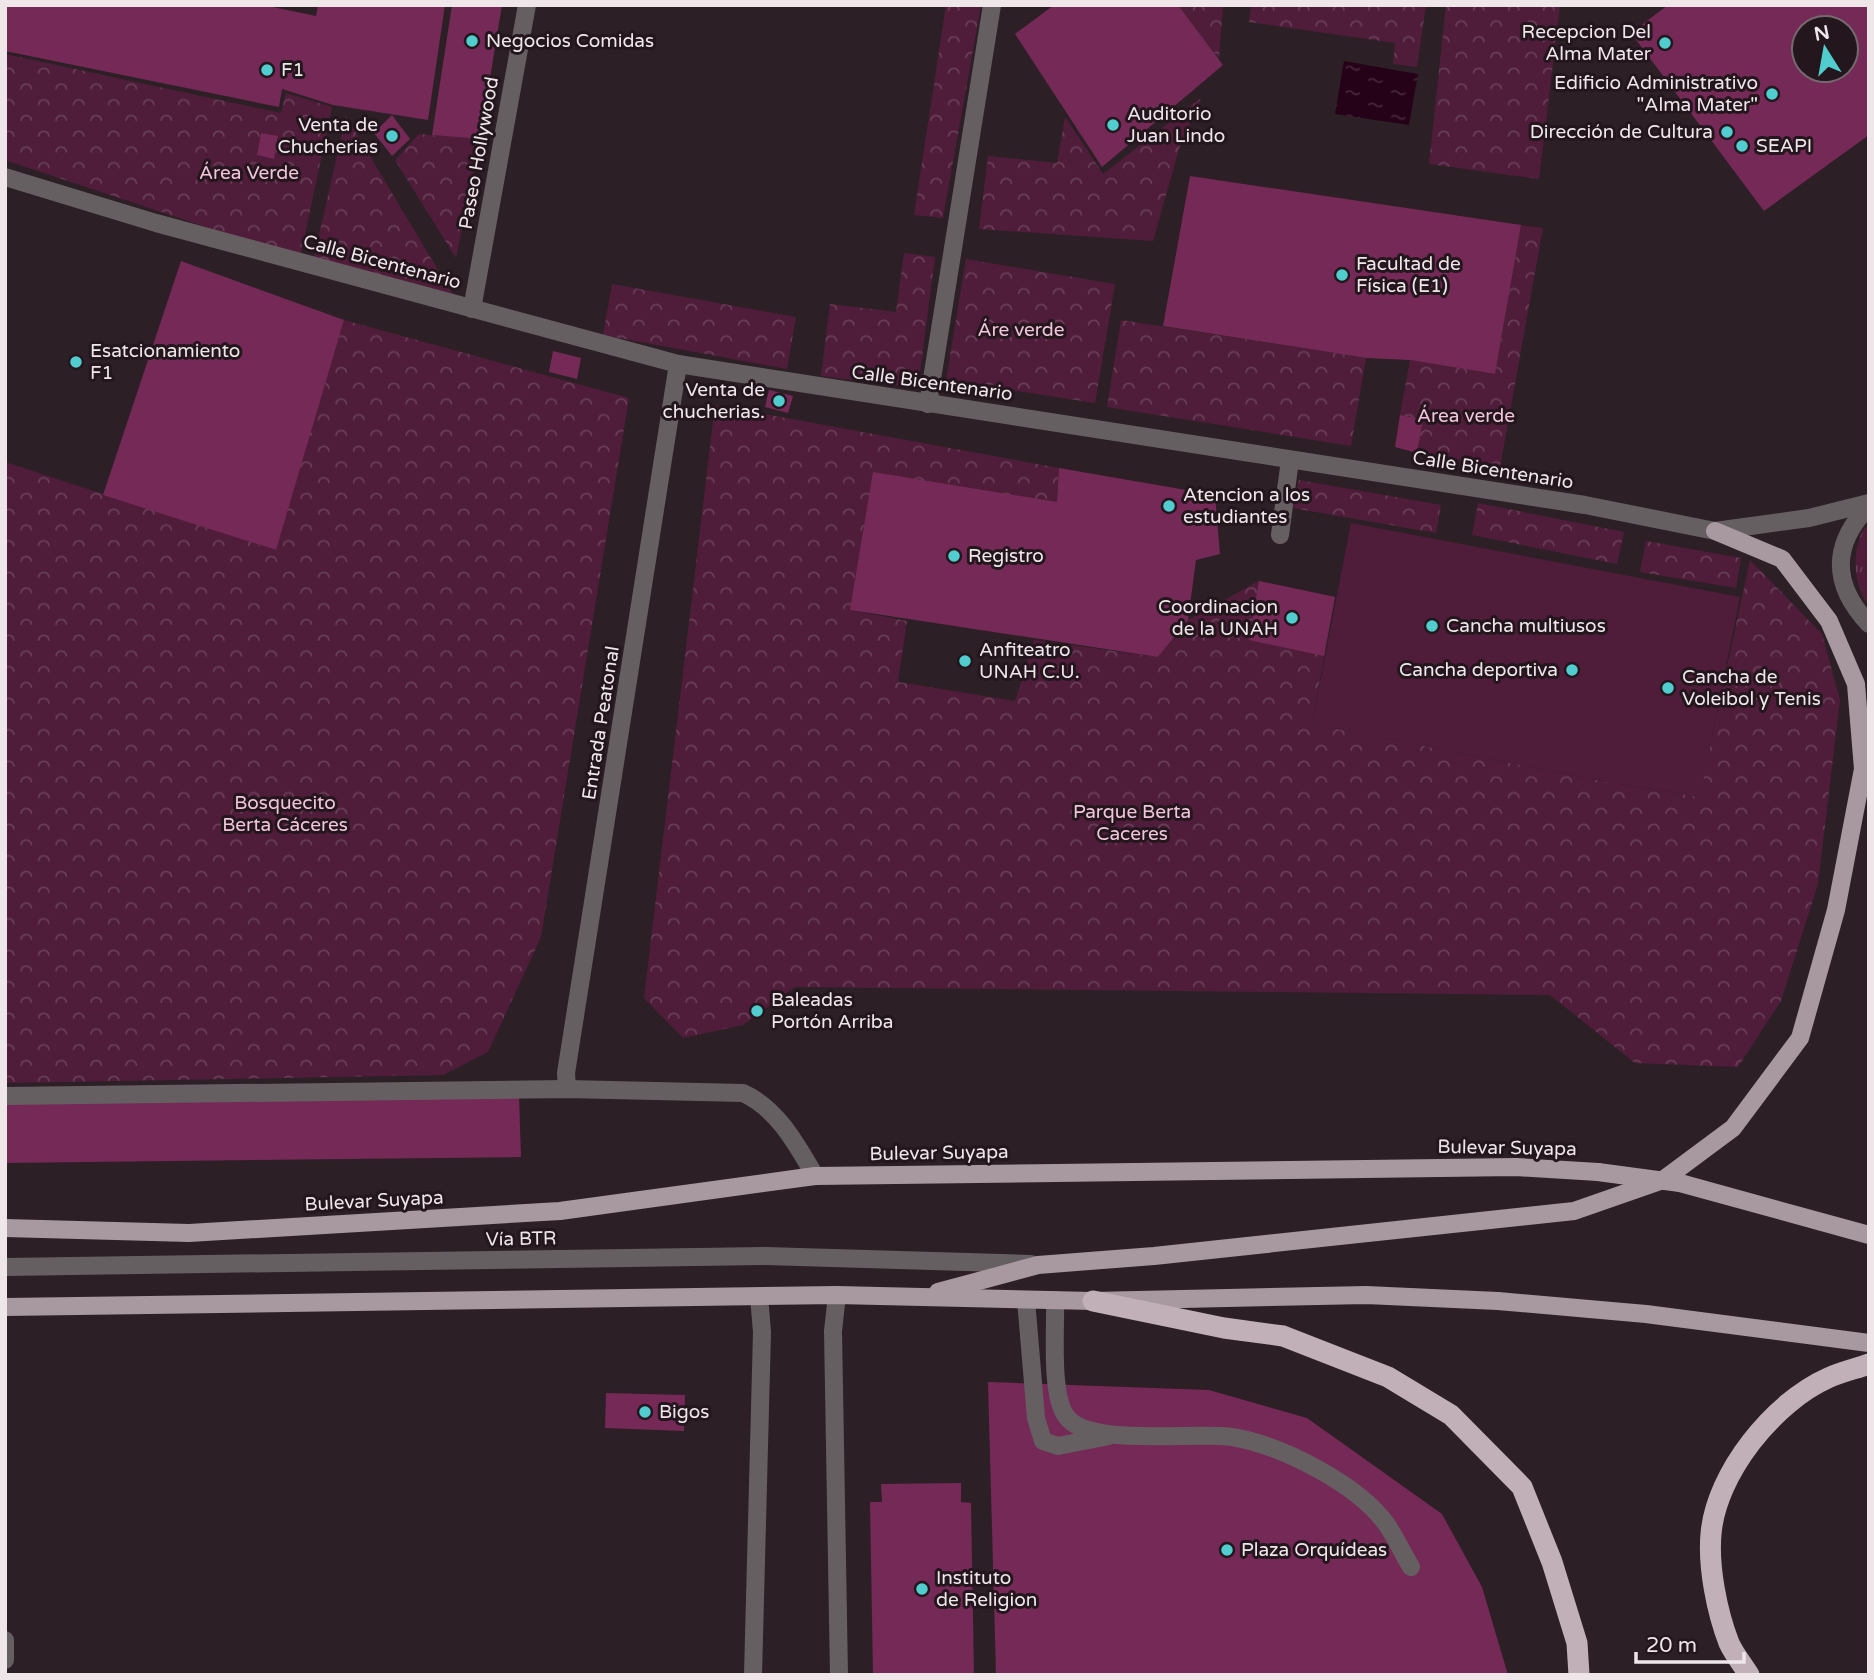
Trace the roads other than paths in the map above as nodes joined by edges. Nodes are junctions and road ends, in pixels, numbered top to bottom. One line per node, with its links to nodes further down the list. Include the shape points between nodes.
1 (527, 5): 4 (street, Paseo Hollywood)
2 (992, 5): 6 (street)
3 (5, 177): 4 (street, Calle Bicentenario)
4 (472, 309): 5 (street, Calle Bicentenario)
5 (678, 364): 6 (street, Calle Bicentenario); 13 (street, Entrada Peatonal)
6 (928, 404): 7 (street, Calle Bicentenario)
7 (1290, 460): 9 (street, Calle Bicentenario, via 1585,505); 10 (street)
8 (1869, 505): 9 (street, Calle Bicentenario); 11 (street, via 1852,524 1841,552 1842,580 1852,607)
9 (1715, 531): 12 (main road, via 1782,559 1829,621 1856,684)
10 (1280, 535)
11 (1869, 624)
12 (1866, 764): 18 (main road, via 1836,910 1800,1038 1733,1128 1663,1180 1574,1211)
13 (567, 1089): 14 (street); 15 (street, via 743,1093 756,1099 791,1134)
14 (5, 1096)
15 (815, 1176): 16 (main road, Bulevar Suyapa, via 560,1211 190,1233); 17 (main road, Bulevar Suyapa, bridge, via 1516,1167 1680,1183)
16 (5, 1228)
17 (1869, 1235)
18 (1038, 1265): 19 (street, Vía BTR, via 766,1256); 22 (main road)
19 (5, 1267)
20 (837, 1295): 21 (main road); 22 (main road); 34 (street, via 833,1331)
21 (759, 1296): 26 (main road); 33 (street, via 762,1332)
22 (917, 1297): 23 (main road)
23 (1026, 1300): 24 (main road); 29 (street, via 1036,1418 1043,1441 1058,1446)
24 (1055, 1300): 25 (main road); 29 (street, via 1061,1407 1078,1427)
25 (1093, 1301): 27 (main road, via 1366,1294 1498,1301 1646,1314); 35 (highway, via 1283,1336 1388,1377 1451,1415 1522,1488 1552,1562 1577,1643)
26 (5, 1307)
27 (1869, 1343)
28 (1869, 1364): 36 (highway, via 1827,1378 1784,1406 1746,1447 1724,1487 1711,1533 1715,1588 1730,1645)
29 (1112, 1434): 30 (street, via 1229,1437 1295,1459 1362,1501 1386,1524)
30 (1411, 1567)
31 (5, 1640): 32 (street)
32 (5, 1660)
33 (752, 1675)
34 (839, 1675)
35 (1578, 1675)
36 (1749, 1675)

